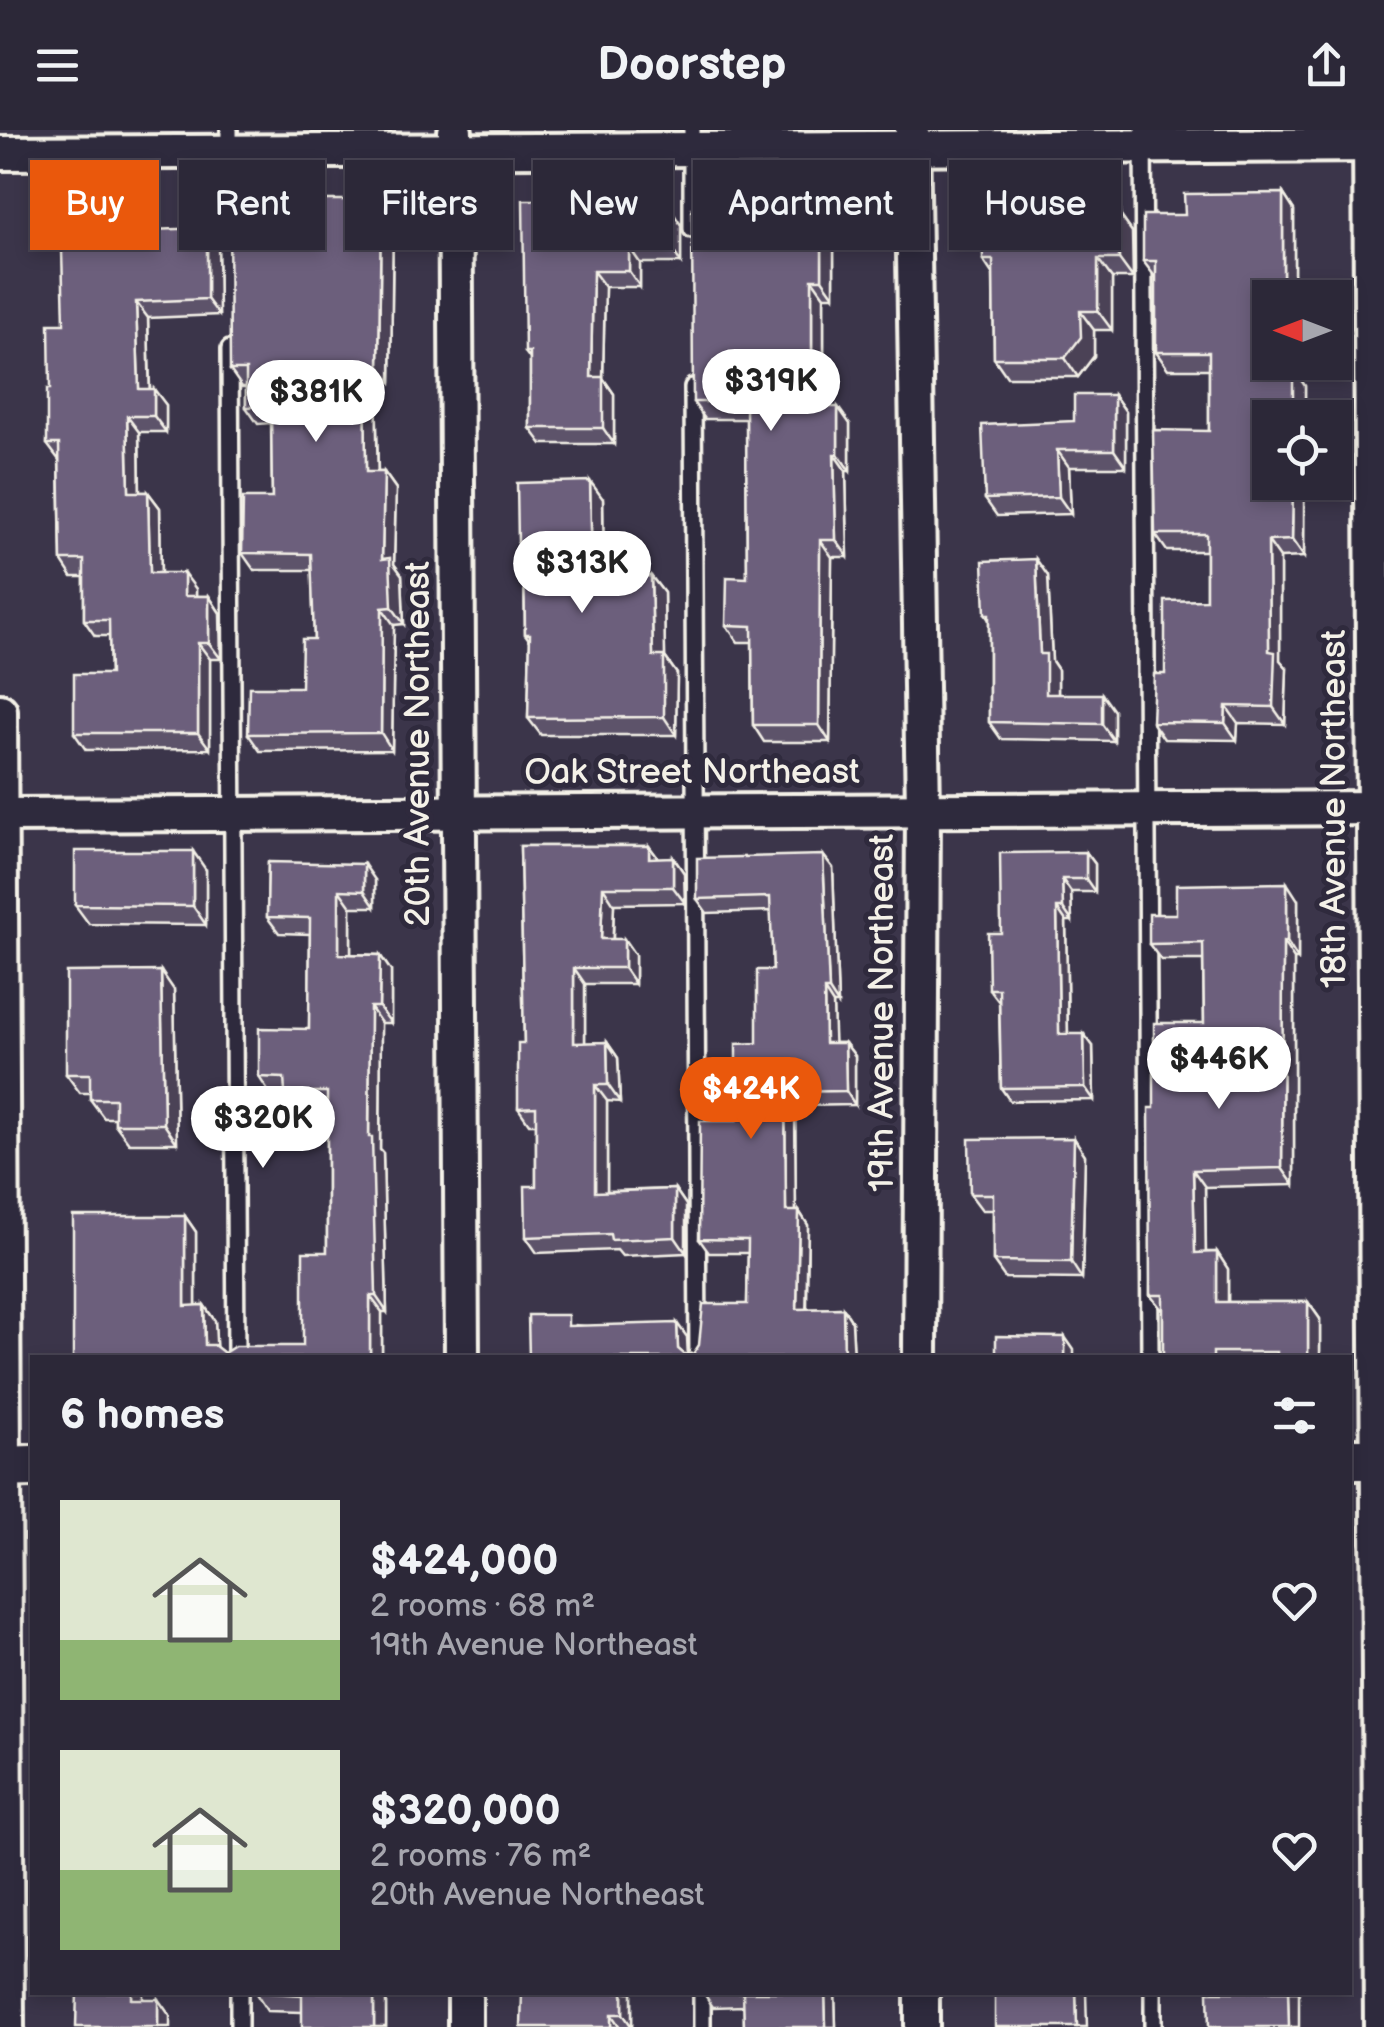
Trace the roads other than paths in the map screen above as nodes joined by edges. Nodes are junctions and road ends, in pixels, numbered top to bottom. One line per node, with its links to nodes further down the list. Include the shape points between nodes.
1 (1143, 138): 2 (street); 5 (street); 13 (lane)
2 (912, 139): 4 (street); 14 (street, 19th Avenue Northeast)
3 (455, 140): 4 (street); 6 (street); 16 (street, 20th Avenue Northeast)
4 (692, 140): 8 (lane)
5 (1375, 140): 12 (street, 18th Avenue Northeast)
6 (229, 141): 7 (street)
7 (0, 153)
8 (692, 247)
9 (230, 327): 17 (lane)
10 (693, 364): 15 (lane)
11 (0, 711): 18 (street)
12 (1379, 808): 13 (street, Oak Street Northeast); 24 (street, 18th Avenue Northeast)
13 (1147, 809): 14 (street, Oak Street Northeast); 23 (lane)
14 (923, 810): 15 (street, Oak Street Northeast); 22 (street, 19th Avenue Northeast)
15 (695, 812): 16 (street, Oak Street Northeast); 21 (lane)
16 (458, 813): 17 (street, Oak Street Northeast); 20 (street, 20th Avenue Northeast)
17 (232, 814): 18 (street, Oak Street Northeast); 19 (lane)
18 (0, 815): 25 (street)
19 (236, 1355)
20 (462, 1355)
21 (698, 1355)
22 (920, 1355)
23 (1150, 1355)
24 (1370, 1459): 37 (street, 18th Avenue Northeast)
25 (12, 1466): 31 (street)
26 (239, 1995): 32 (lane)
27 (465, 1995): 33 (street)
28 (702, 1995): 34 (lane)
29 (922, 1995): 35 (street)
30 (1153, 1995): 36 (lane)
31 (7, 2027)
32 (239, 2027)
33 (465, 2027)
34 (702, 2027)
35 (922, 2027)
36 (1153, 2027)
37 (1381, 2027)

